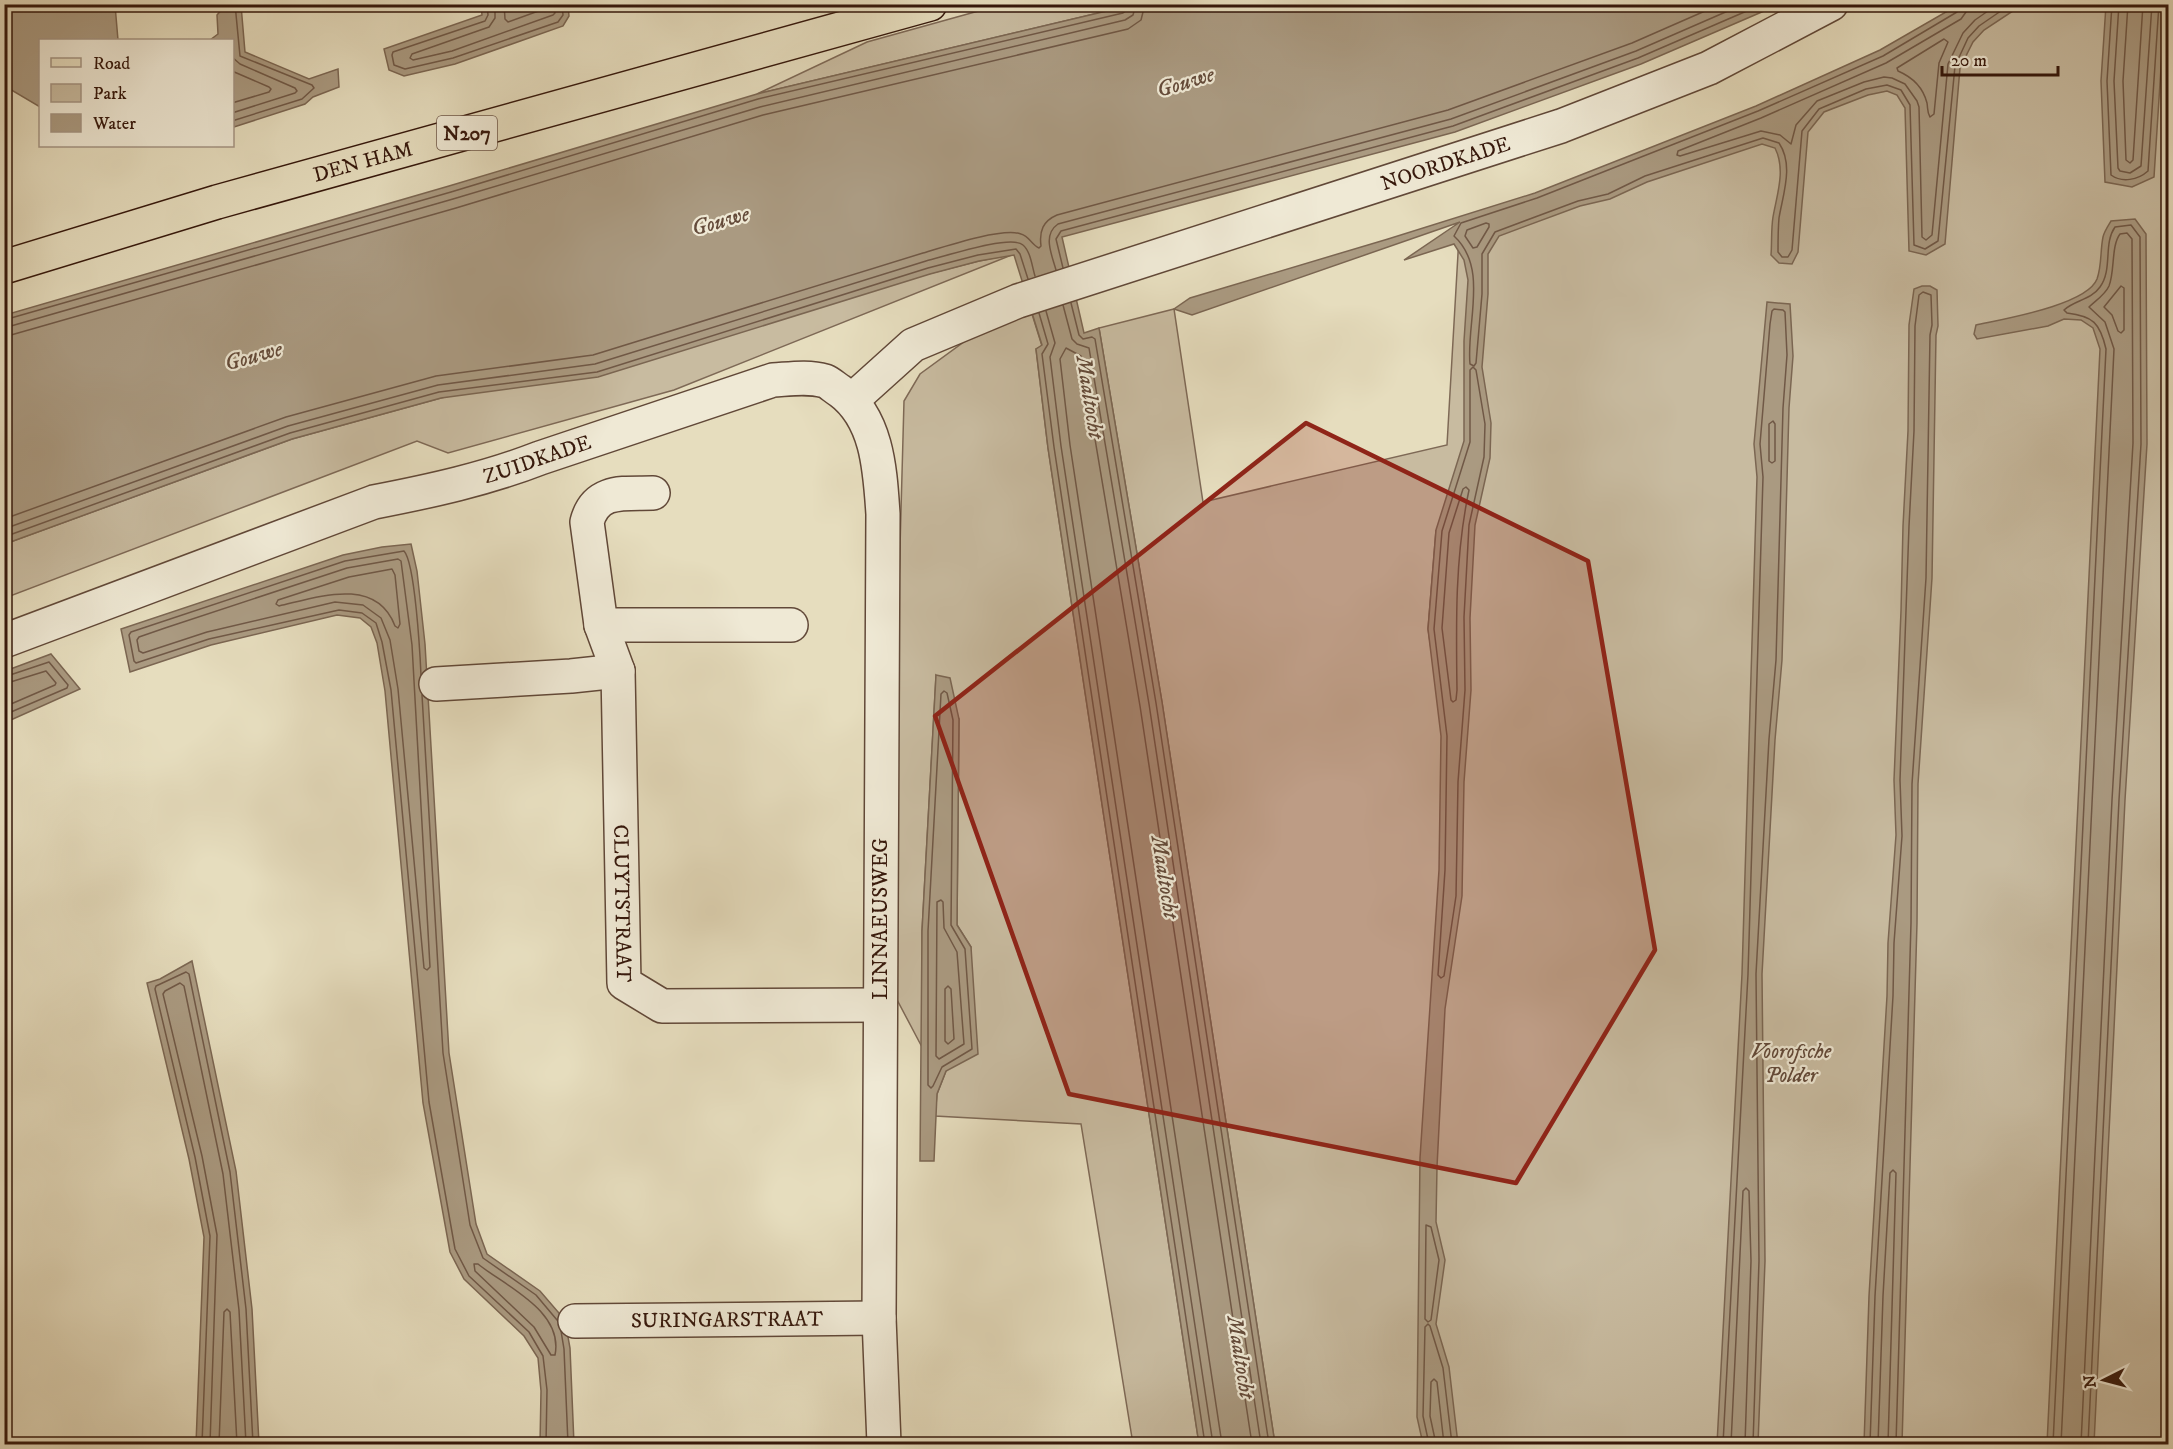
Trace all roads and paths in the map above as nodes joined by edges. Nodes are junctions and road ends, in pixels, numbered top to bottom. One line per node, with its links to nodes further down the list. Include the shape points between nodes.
1 (930, 4): 3 (main road, DEN HAM / N207, via 217,202)
2 (1831, 4): 4 (street, NOORDKADE, via 1709,68 1562,126 1033,297 912,345)
3 (4, 267)
4 (852, 400): 8 (street, ZUIDKADE, via 826,381 773,380 507,471 374,502); 11 (street, LINNAEUSWEG, via 875,444 882,503)
5 (653, 493): 6 (street, CLUYTSTRAAT, via 610,495 590,511 588,536)
6 (601, 625): 7 (street); 9 (street, CLUYTSTRAAT)
7 (791, 625)
8 (4, 641)
9 (618, 671): 10 (street); 11 (street, CLUYTSTRAAT, via 624,983 662,1006)
10 (436, 684)
11 (879, 1005): 12 (street, LINNAEUSWEG)
12 (879, 1318): 13 (street, SURINGARSTRAAT); 14 (street, LINNAEUSWEG)
13 (574, 1321)
14 (884, 1444)

